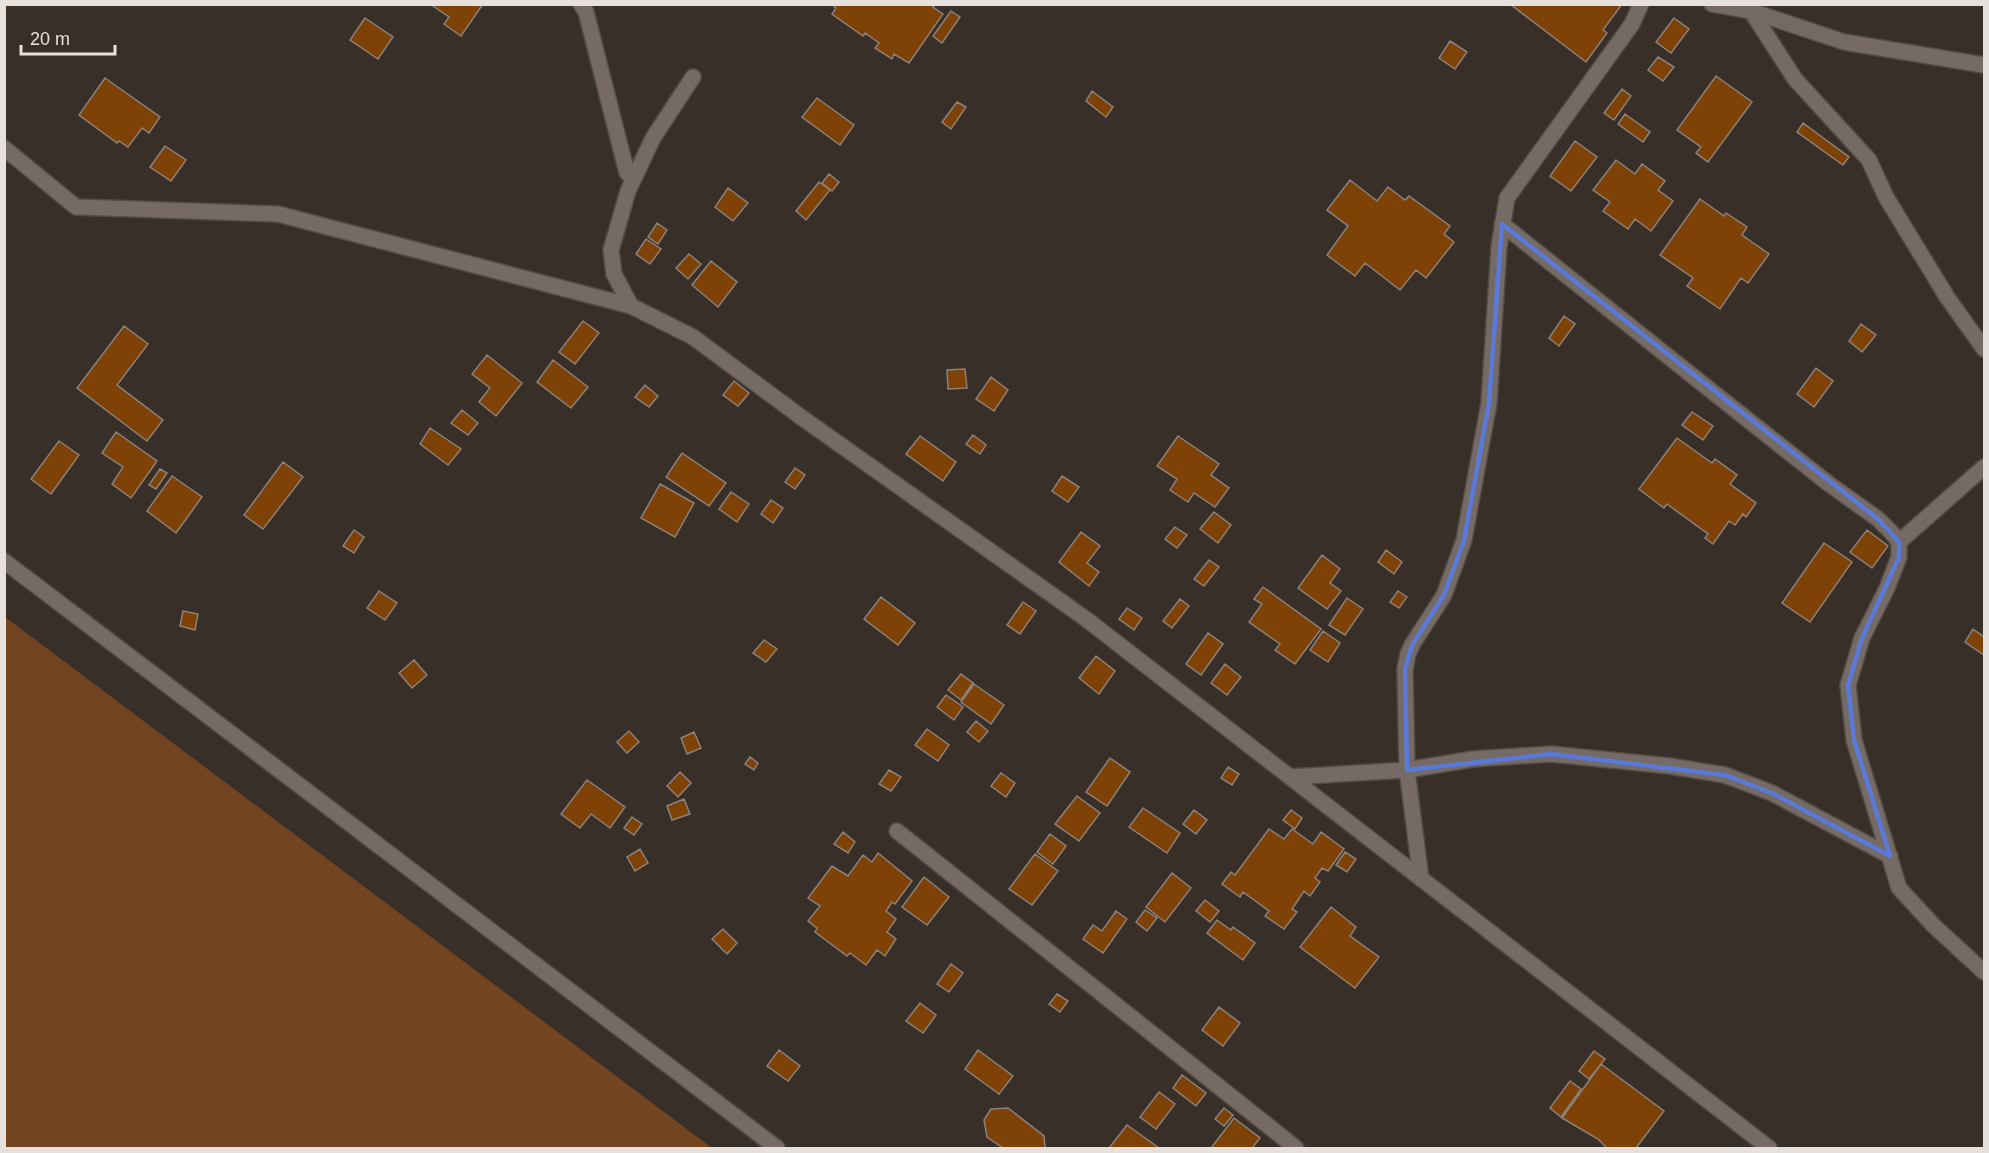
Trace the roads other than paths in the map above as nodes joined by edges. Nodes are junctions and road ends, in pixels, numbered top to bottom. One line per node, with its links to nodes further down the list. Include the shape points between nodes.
1 (581, 4): 8 (street)
2 (1641, 4): 9 (street, via 1632,24 1507,198)
3 (1712, 4): 4 (street)
4 (1748, 8): 5 (street, via 1844,42); 11 (street, via 1796,79 1869,160 1886,197 1947,297)
5 (1984, 65)
6 (693, 77): 10 (street, via 652,138 628,191 611,250 614,274)
7 (4, 148): 10 (street, via 76,207 278,214)
8 (627, 173)
9 (1502, 224): 13 (street, via 1878,519); 15 (street, via 1489,403 1464,540 1444,595 1412,645 1405,669)
10 (631, 306): 16 (street, via 693,337 1086,619)
11 (1984, 348)
12 (1984, 467): 13 (street)
13 (1899, 542): 18 (street, via 1899,557 1862,638 1848,685 1854,740)
14 (4, 561): 21 (street)
15 (1407, 770): 16 (street); 18 (street, via 1473,759 1551,754 1725,775 1772,793); 19 (street)
16 (1290, 777): 19 (street)
17 (897, 831): 22 (street)
18 (1890, 856): 20 (street, via 1899,888)
19 (1421, 879): 23 (street)
20 (1984, 972)
21 (777, 1149)
22 (1296, 1149)
23 (1769, 1149)

